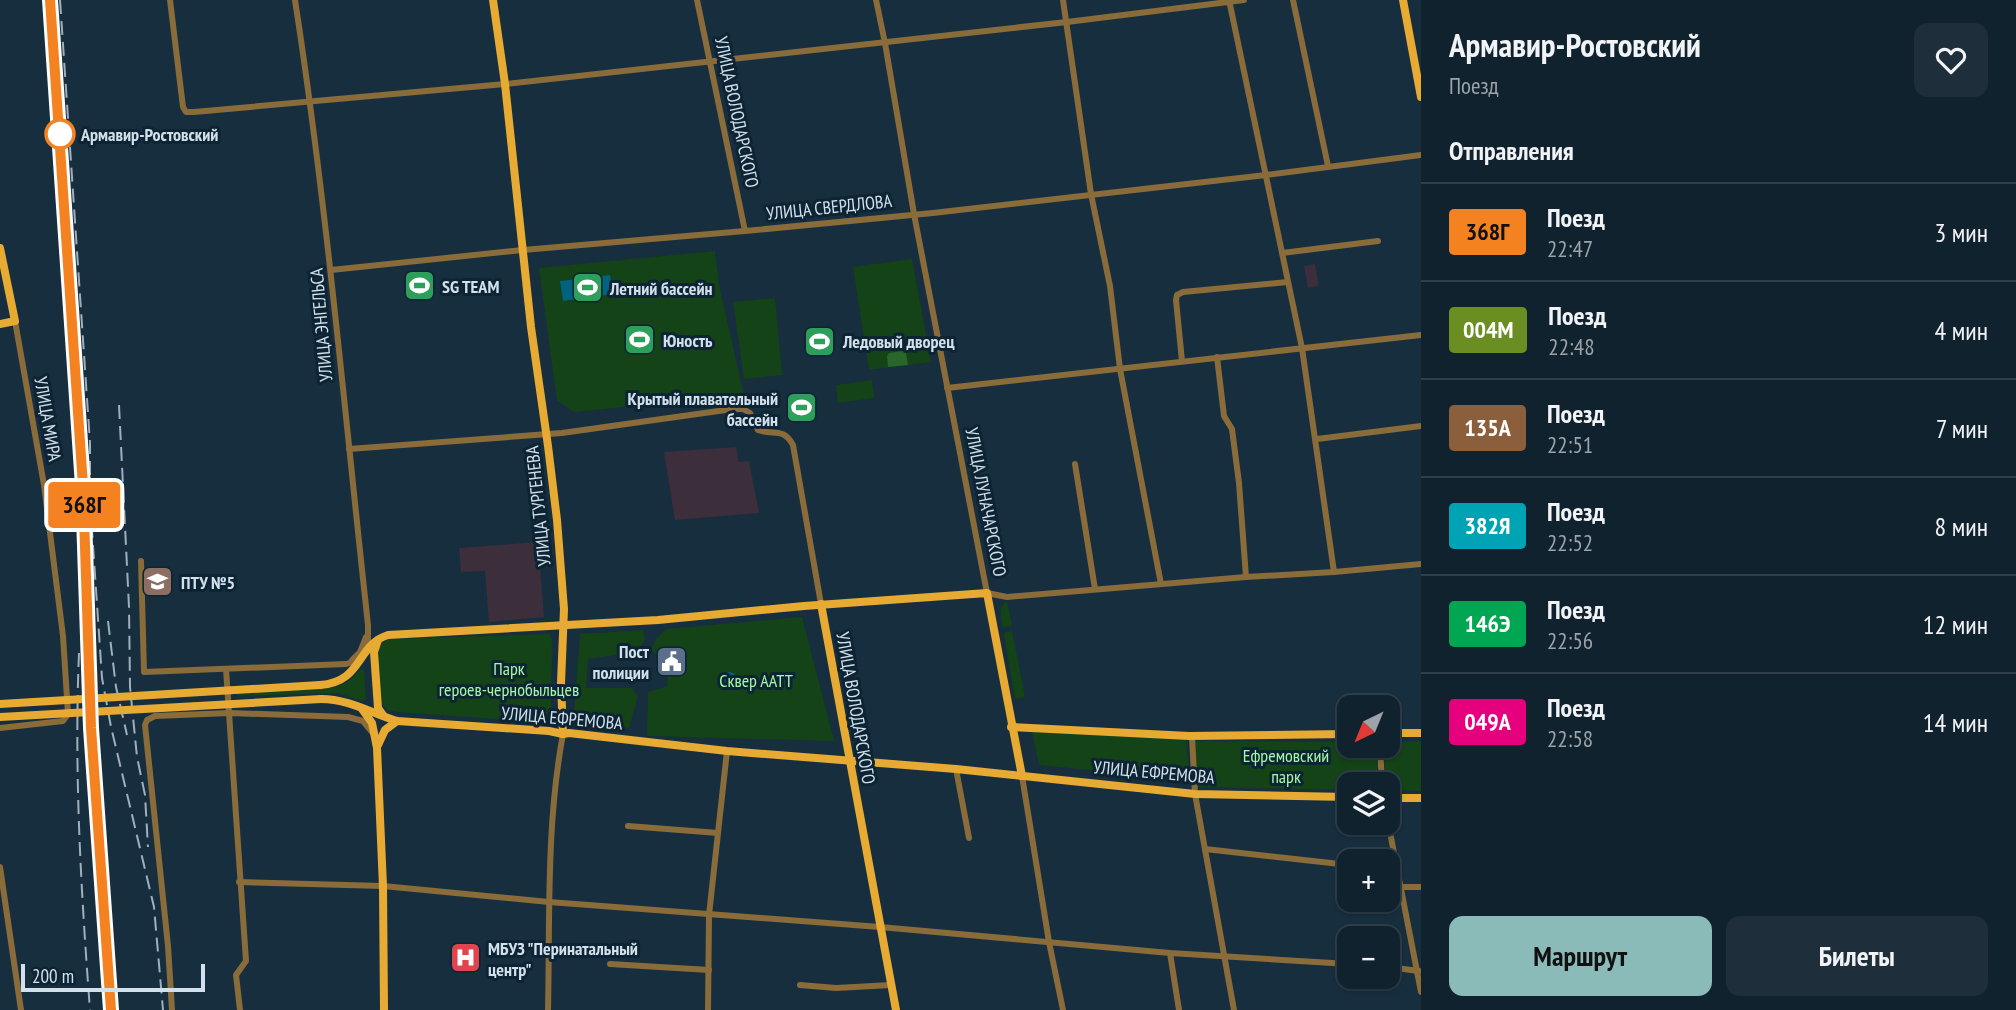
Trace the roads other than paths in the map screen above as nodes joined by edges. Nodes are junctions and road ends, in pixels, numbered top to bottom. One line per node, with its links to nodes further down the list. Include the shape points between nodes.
1 (170, 0): 16 (street, via 186,111)
2 (295, 0): 16 (street, УЛИЦА ЭНГЕЛЬСА)
3 (493, 0): 14 (main road, УЛИЦА ТУРГЕНЕВА)
4 (697, 0): 13 (street, УЛИЦА ВОЛОДАРСКОГО)
5 (876, 0): 12 (street, УЛИЦА ЛУНАЧАРСКОГО)
6 (1063, 0): 11 (street)
7 (1244, 0): 10 (street)
8 (1293, 0): 18 (street)
9 (1403, 0): 15 (main road)
10 (1229, 1): 11 (street); 19 (street)
11 (1067, 22): 12 (street); 20 (street)
12 (885, 43): 13 (street); 21 (street, УЛИЦА ЛУНАЧАРСКОГО)
13 (710, 61): 14 (street); 22 (street, УЛИЦА ВОЛОДАРСКОГО)
14 (505, 84): 16 (street); 25 (main road, УЛИЦА ТУРГЕНЕВА)
15 (1421, 97)
16 (310, 101): 27 (street, УЛИЦА ЭНГЕЛЬСА)
17 (1421, 155): 18 (street, УЛИЦА СВЕРДЛОВА)
18 (1328, 166): 19 (street, УЛИЦА СВЕРДЛОВА)
19 (1266, 175): 20 (street, УЛИЦА СВЕРДЛОВА); 26 (street)
20 (1091, 194): 21 (street, УЛИЦА СВЕРДЛОВА); 35 (street, via 1110,286)
21 (914, 214): 22 (street, УЛИЦА СВЕРДЛОВА); 36 (street, УЛИЦА ЛУНАЧАРСКОГО)
22 (745, 231): 25 (street, УЛИЦА СВЕРДЛОВА)
23 (1378, 240): 26 (street)
24 (0, 248): 29 (main road, УЛИЦА МИРА)
25 (523, 250): 27 (street, УЛИЦА СВЕРДЛОВА); 38 (main road, УЛИЦА ТУРГЕНЕВА)
26 (1282, 253): 28 (street)
27 (331, 270): 40 (street, УЛИЦА ЭНГЕЛЬСА)
28 (1288, 282): 32 (street); 34 (street, via 1177,295)
29 (15, 321): 30 (main road); 63 (street, УЛИЦА МИРА, via 41,465 68,714 63,720)
30 (0, 324)
31 (1421, 335): 32 (street)
32 (1302, 348): 33 (street); 39 (street)
33 (1217, 357): 34 (street); 45 (street, via 1224,416 1232,429)
34 (1182, 360): 35 (street)
35 (1120, 369): 36 (street); 46 (street)
36 (947, 388): 48 (street, УЛИЦА ЛУНАЧАРСКОГО)
37 (1421, 426): 39 (street)
38 (546, 433): 40 (street); 49 (street, УЛИЦА ВОЛОДАРСКОГО, via 743,409 758,430 788,436); 51 (main road, УЛИЦА ТУРГЕНЕВА)
39 (1317, 439): 44 (street)
40 (349, 449): 50 (street, УЛИЦА ЭНГЕЛЬСА)
41 (1075, 464): 47 (street)
42 (141, 561): 56 (street, via 144,672)
43 (1421, 564): 44 (street)
44 (1334, 572): 45 (street)
45 (1245, 577): 46 (street)
46 (1161, 584): 47 (street)
47 (1095, 589): 48 (street, via 1007,597)
48 (987, 593): 49 (main road); 62 (main road, УЛИЦА ЛУНАЧАРСКОГО)
49 (821, 604): 51 (main road); 71 (main road, УЛИЦА ВОЛОДАРСКОГО)
50 (368, 625): 52 (street); 53 (street, УЛИЦА ЭНГЕЛЬСА); 55 (street, via 364,646 356,657)
51 (565, 626): 52 (main road); 66 (main road, УЛИЦА ТУРГЕНЕВА)
52 (384, 636): 53 (main road); 61 (main road, via 374,652 378,708)
53 (368, 648): 54 (main road)
54 (363, 657): 55 (street, via 351,664); 57 (main road, bridge, via 343,679 320,685)
55 (326, 664): 56 (street)
56 (226, 669): 59 (street)
57 (0, 704)
58 (359, 706): 60 (main road, УЛИЦА ЕФРЕМОВА, bridge, via 321,699); 61 (main road, УЛИЦА ЕФРЕМОВА); 69 (main road, via 372,723)
59 (230, 713): 69 (street, via 356,718 369,727); 84 (street); 103 (street, via 155,716 145,725)
60 (0, 717)
61 (396, 721): 66 (main road, УЛИЦА ЕФРЕМОВА); 69 (main road, via 385,730)
62 (1011, 727): 68 (main road, УЛИЦА ЕФРЕМОВА); 73 (main road, УЛИЦА ЛУНАЧАРСКОГО)
63 (0, 728)
64 (1400, 733): 65 (main road)
65 (1421, 733)
66 (563, 734): 70 (main road, УЛИЦА ЕФРЕМОВА); 88 (street, УЛИЦА ТУРГЕНЕВА)
67 (1337, 734): 68 (main road, УЛИЦА ЕФРЕМОВА)
68 (1192, 736): 74 (street)
69 (377, 748): 85 (main road)
70 (727, 751): 71 (main road, УЛИЦА ЕФРЕМОВА); 79 (street)
71 (850, 762): 72 (main road, УЛИЦА ЕФРЕМОВА); 90 (main road, УЛИЦА ВОЛОДАРСКОГО)
72 (956, 769): 73 (main road, УЛИЦА ЕФРЕМОВА); 80 (street)
73 (1022, 776): 74 (main road, УЛИЦА ЕФРЕМОВА); 91 (street, УЛИЦА ЛУНАЧАРСКОГО)
74 (1195, 793): 75 (main road, УЛИЦА ЕФРЕМОВА); 81 (street)
75 (1337, 797)
76 (1400, 798): 77 (main road)
77 (1421, 798)
78 (628, 826): 79 (street)
79 (718, 833): 89 (street)
80 (969, 838)
81 (1205, 849): 82 (street); 93 (street)
82 (1337, 864)
83 (0, 867): 102 (street)
84 (239, 882): 85 (street); 104 (street, via 246,961 236,975)
85 (383, 886): 88 (street); 105 (main road)
86 (1400, 887): 87 (street); 98 (street)
87 (1421, 887)
88 (549, 902): 89 (street); 106 (street, УЛИЦА ТУРГЕНЕВА)
89 (709, 915): 90 (street); 97 (street)
90 (880, 927): 91 (street); 100 (main road, УЛИЦА ВОЛОДАРСКОГО)
91 (1049, 942): 92 (street); 109 (street, УЛИЦА ЛУНАЧАРСКОГО)
92 (1170, 953): 93 (street); 110 (street)
93 (1224, 955): 94 (street); 111 (street)
94 (1337, 963)
95 (610, 964): 97 (street)
96 (1400, 969): 98 (street)
97 (709, 970): 107 (street)
98 (1419, 971): 101 (street)
99 (800, 985): 100 (street)
100 (891, 985): 108 (main road, УЛИЦА ВОЛОДАРСКОГО)
101 (1421, 992)
102 (21, 1010)
103 (172, 1010)
104 (240, 1010)
105 (384, 1010)
106 (548, 1010)
107 (708, 1010)
108 (896, 1010)
109 (1063, 1010)
110 (1178, 1010)
111 (1234, 1010)

